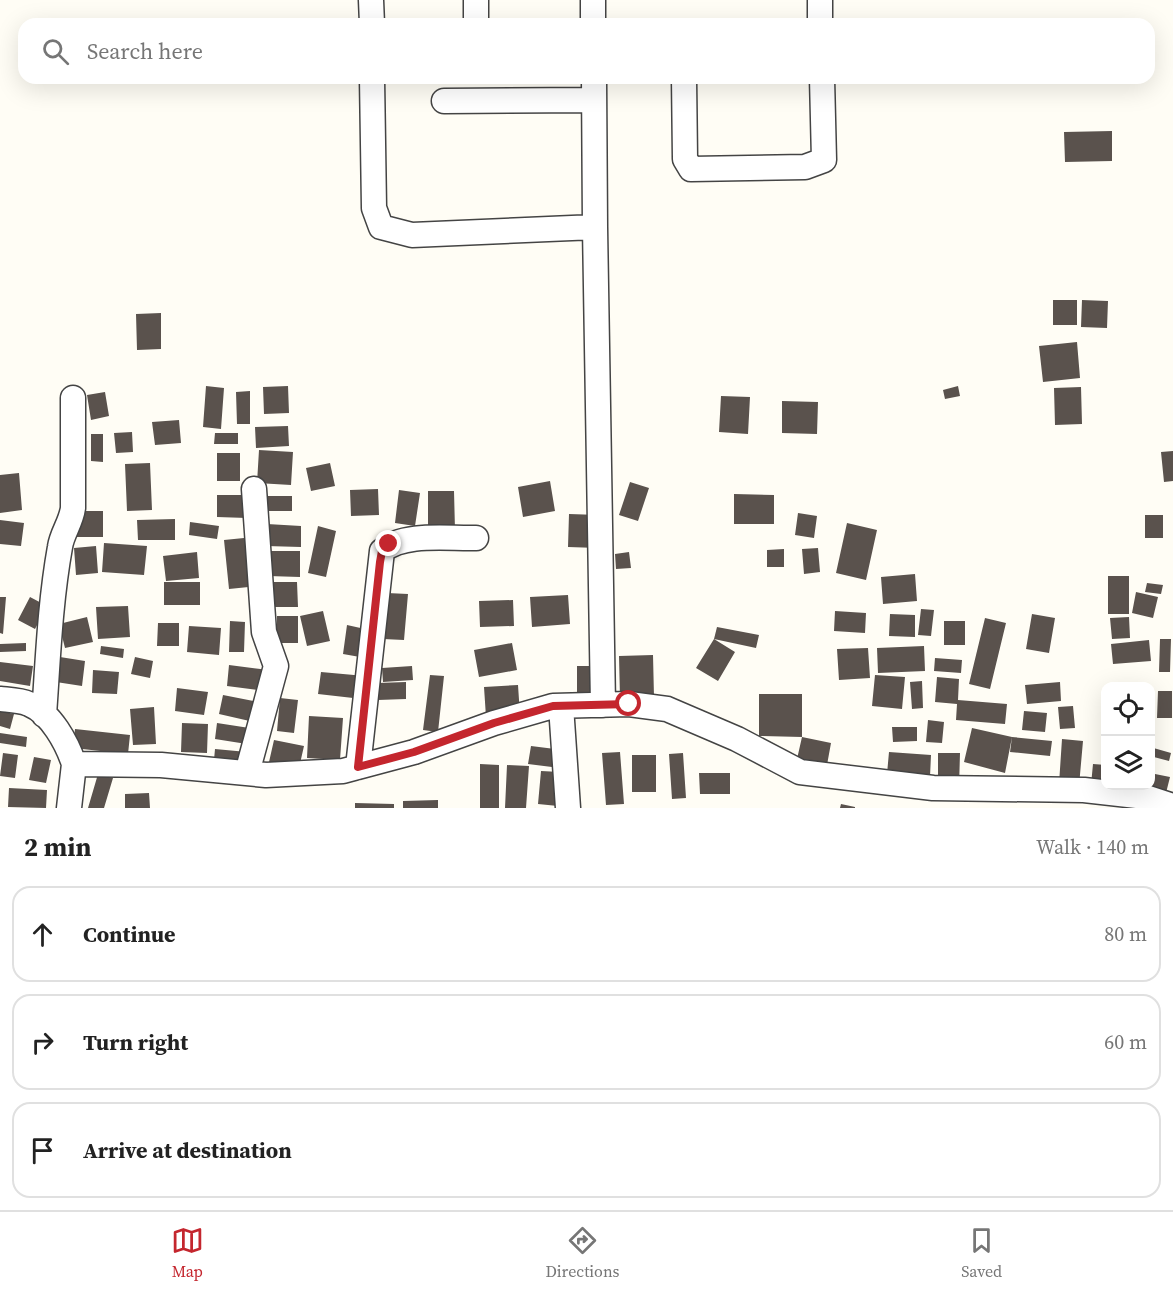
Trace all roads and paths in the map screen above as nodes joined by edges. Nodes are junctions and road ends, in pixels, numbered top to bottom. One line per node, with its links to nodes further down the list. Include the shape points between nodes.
1 (371, 0): 5 (street)
2 (476, 0): 6 (street)
3 (593, 0): 7 (street)
4 (820, 0): 8 (street)
5 (372, 18)
6 (476, 18)
7 (593, 18)
8 (820, 18)
9 (372, 84): 15 (street, via 374,208 381,227 412,235)
10 (684, 84): 11 (street, via 685,159 691,169 805,167 824,160)
11 (822, 84)
12 (477, 89): 13 (street); 14 (street)
13 (594, 89): 15 (street)
14 (444, 100)
15 (595, 227): 20 (street)
16 (73, 398): 22 (street, via 72,520 58,555)
17 (254, 489): 25 (street, via 264,632 276,666)
18 (476, 538): 24 (street, via 412,540 389,544 382,551)
19 (0, 699): 22 (street, via 26,703)
20 (603, 705): 21 (street); 26 (street, via 667,709 800,771 933,788)
21 (561, 706): 24 (street, via 494,723); 29 (street)
22 (44, 715): 23 (street, via 65,741)
23 (74, 764): 25 (street, via 161,765); 28 (street)
24 (358, 767): 25 (street, via 343,771)
25 (247, 773)
26 (1084, 799): 27 (street, via 1145,797)
27 (1173, 806)
28 (69, 808)
29 (568, 808)

